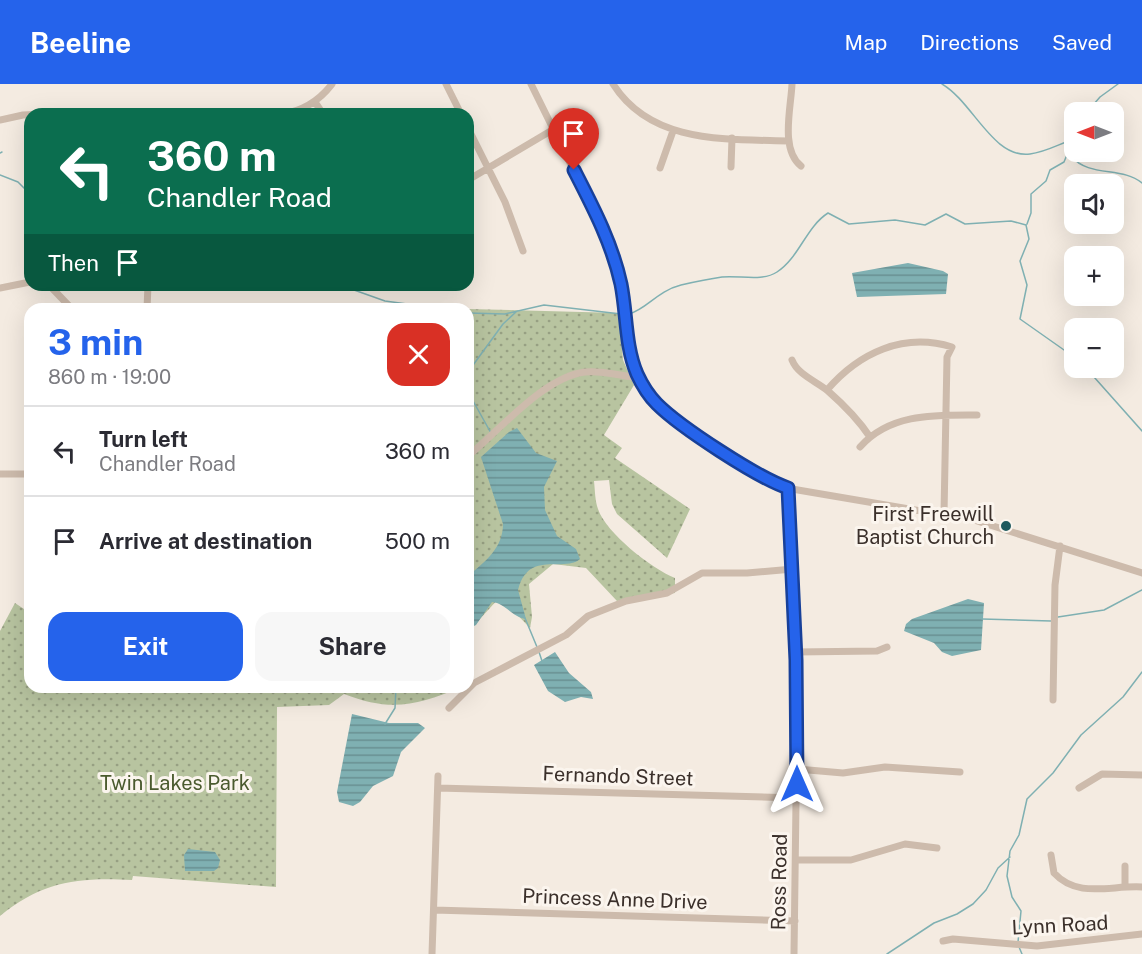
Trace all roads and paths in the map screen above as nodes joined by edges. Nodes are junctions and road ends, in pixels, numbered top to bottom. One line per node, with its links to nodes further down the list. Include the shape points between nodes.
1 (332, 84): 6 (street)
2 (447, 84): 9 (street)
3 (531, 84): 12 (street)
4 (613, 84): 13 (street, via 636,111)
5 (792, 84): 16 (street)
6 (315, 102): 7 (street); 8 (street)
7 (303, 108)
8 (319, 108)
9 (458, 108)
10 (24, 115): 11 (street)
11 (0, 120)
12 (554, 129): 19 (street); 28 (street, via 611,248)
13 (673, 131): 14 (street); 20 (street)
14 (732, 138): 16 (street); 18 (street)
15 (474, 140): 19 (street)
16 (789, 141): 17 (street, via 791,153)
17 (801, 166)
18 (731, 167)
19 (488, 168): 21 (street); 22 (street, via 509,210)
20 (660, 168)
21 (474, 176)
22 (523, 251)
23 (24, 283): 24 (street)
24 (0, 288)
25 (55, 291): 26 (street)
26 (66, 303)
27 (792, 360): 29 (street)
28 (637, 375): 34 (street, via 589,372 563,378); 37 (street, via 652,399 669,414 755,472)
29 (827, 390): 30 (street, via 851,365 883,347 938,343 952,347 947,357); 32 (street)
30 (947, 415): 31 (street); 32 (street, via 902,420); 38 (street)
31 (977, 415)
32 (870, 437): 33 (street)
33 (860, 447)
34 (474, 451)
35 (0, 474): 36 (street)
36 (24, 474)
37 (788, 488): 38 (street); 40 (street, Ross Road)
38 (944, 514): 39 (street)
39 (1060, 546): 41 (street); 46 (street, via 1055,585)
40 (793, 569): 43 (street, Ross Road); 44 (street, via 702,573 667,593 626,601 588,616 566,635)
41 (1142, 573)
42 (887, 647): 43 (street, via 877,651)
43 (795, 652): 48 (street, Ross Road)
44 (474, 683)
45 (464, 693): 47 (street)
46 (1053, 700)
47 (449, 708)
48 (797, 769): 49 (street, via 843,773 885,767); 54 (street, Ross Road)
49 (960, 772)
50 (1142, 775): 53 (street, via 1102,774)
51 (438, 776): 52 (street)
52 (438, 788): 54 (street, Fernando Street); 61 (street)
53 (1079, 788)
54 (797, 798): 57 (street, Ross Road)
55 (938, 848): 57 (street, via 906,844 851,860)
56 (1051, 855): 59 (street, via 1054,873 1071,886 1094,890)
57 (796, 860): 62 (street, Ross Road)
58 (1125, 866): 59 (street)
59 (1125, 886): 60 (street)
60 (1142, 887)
61 (434, 910): 62 (street, Princess Anne Drive); 65 (street)
62 (795, 921): 66 (street, Ross Road)
63 (1142, 934): 64 (street, Lynn Road, via 1037,946)
64 (943, 941)
65 (432, 954)
66 (794, 954)

